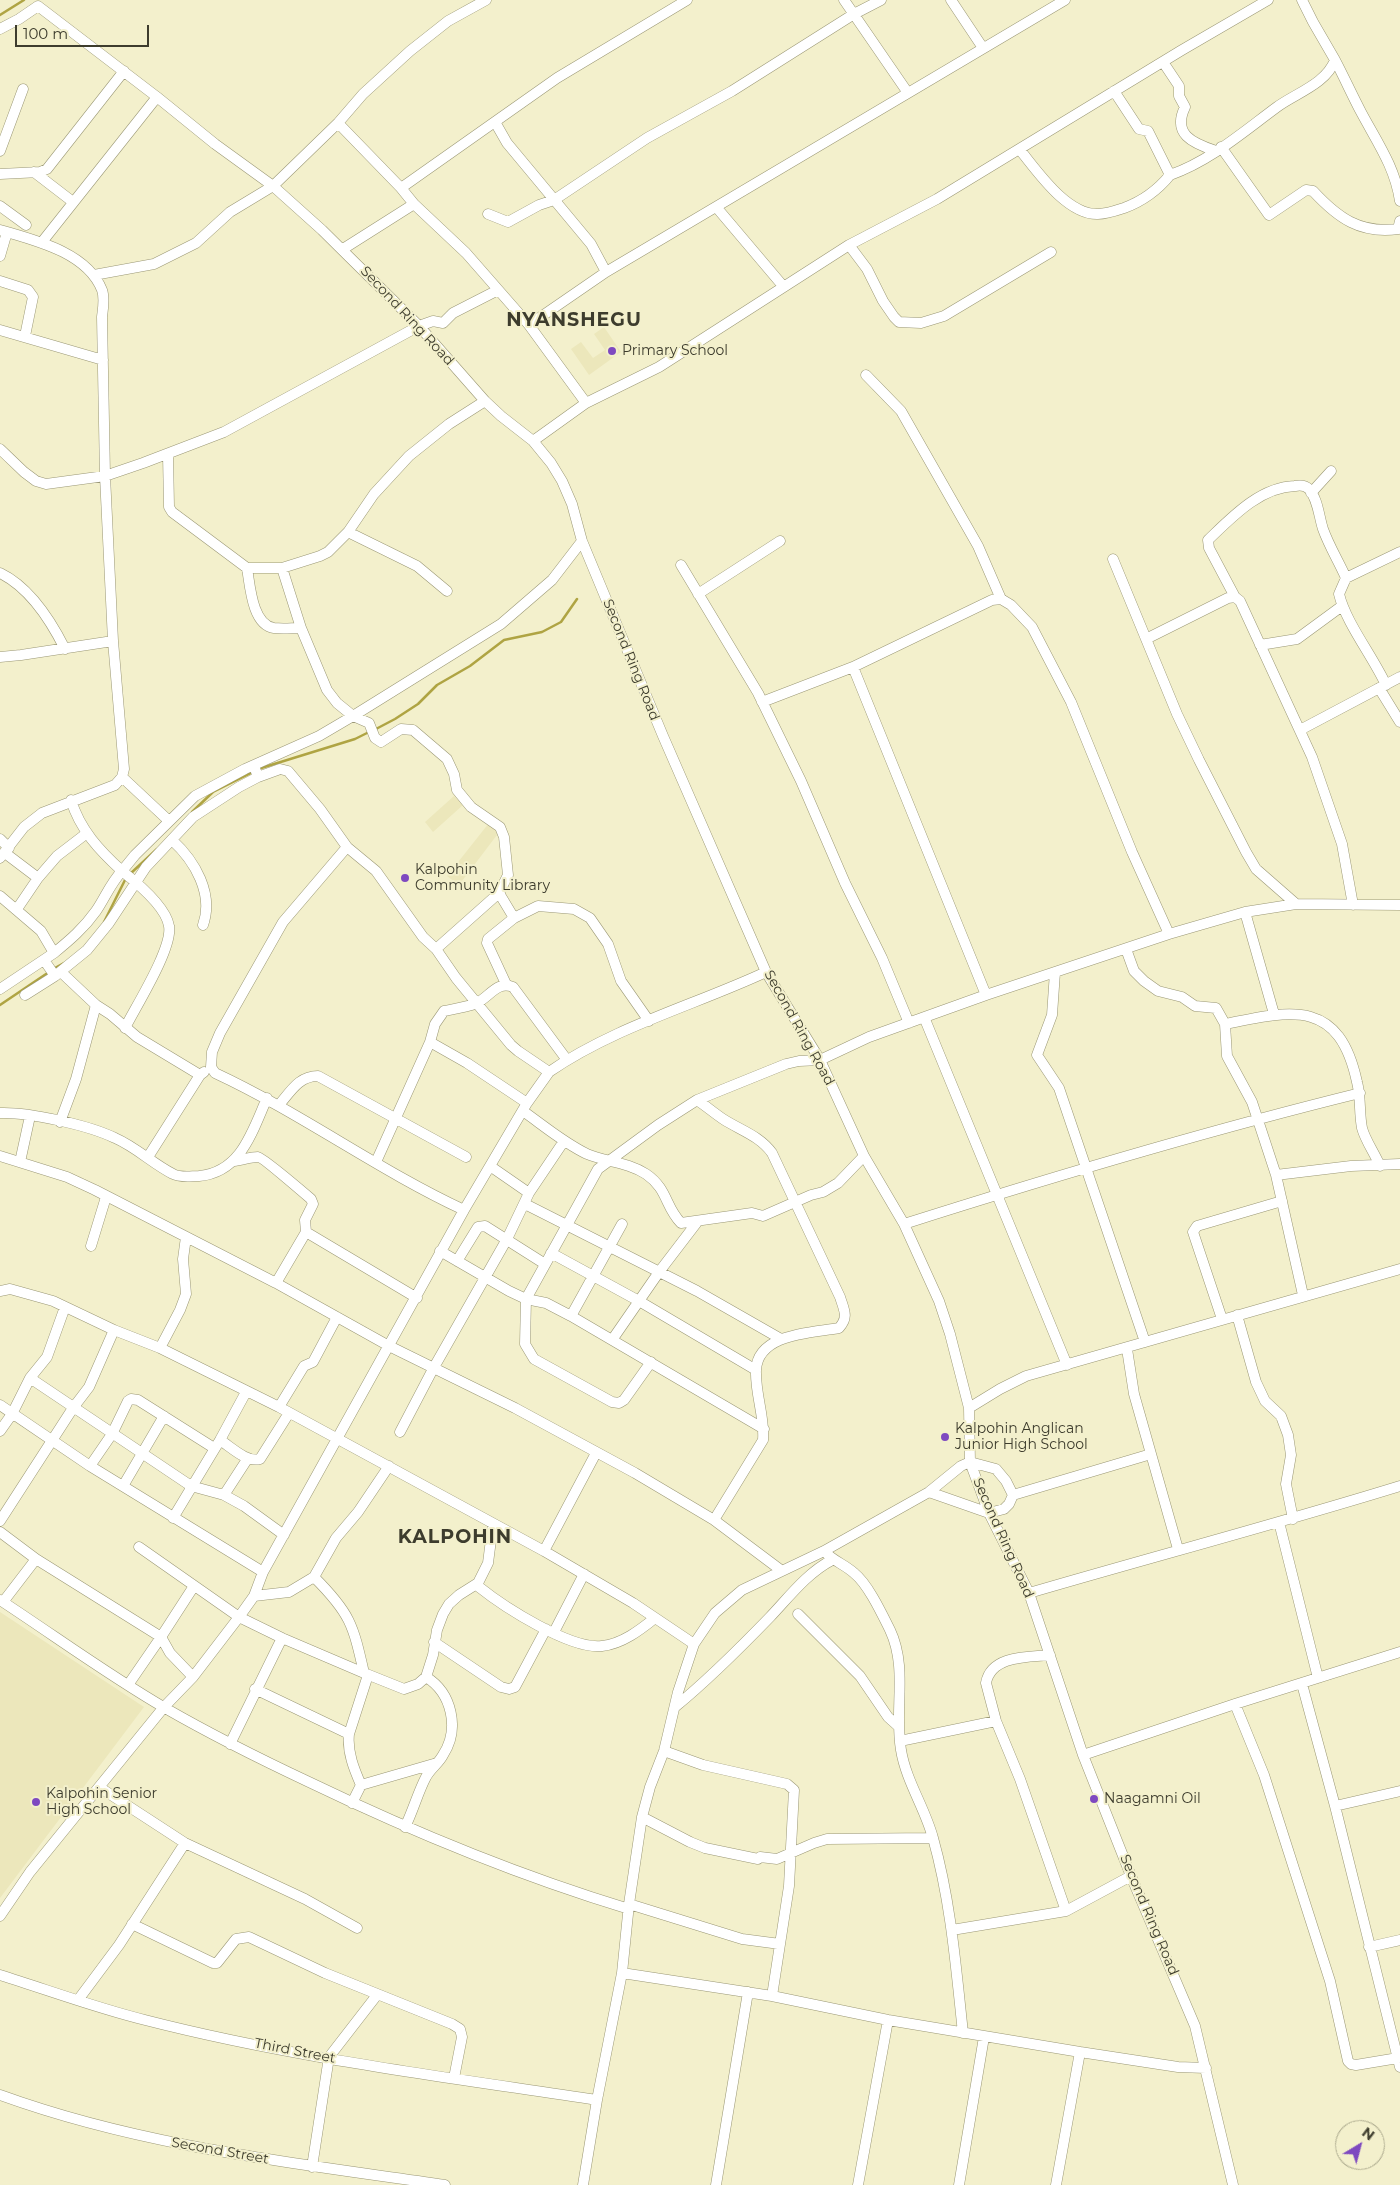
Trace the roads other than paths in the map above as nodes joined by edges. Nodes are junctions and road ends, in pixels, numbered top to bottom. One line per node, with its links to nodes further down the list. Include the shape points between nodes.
1 (486, 0): 21 (street, via 448,22 410,51 363,94)
2 (688, 0): 20 (street, via 557,78)
3 (844, 0): 10 (street)
4 (881, 0): 10 (street)
5 (951, 0): 12 (street)
6 (1065, 0): 12 (street)
7 (1268, 0): 14 (street)
8 (1302, 0): 13 (street)
9 (40, 3): 11 (street); 15 (street, Second Ring Road)
10 (854, 14): 18 (street); 30 (street, via 732,90 647,138)
11 (0, 29)
12 (983, 48): 18 (street)
13 (1335, 60): 22 (street, via 1332,69 1309,88); 31 (street, via 1386,155 1397,182)
14 (1163, 62): 17 (street); 22 (street, via 1179,86 1179,96 1185,106 1180,127 1198,145)
15 (124, 71): 19 (street, Second Ring Road); 25 (street, via 47,169)
16 (23, 89): 24 (street)
17 (1114, 91): 23 (street); 27 (street, via 1139,129 1148,131)
18 (908, 93): 35 (street)
19 (157, 97): 28 (street, Second Ring Road); 32 (street)
20 (495, 122): 29 (street); 30 (street, via 507,143)
21 (338, 123): 28 (street); 29 (street)
22 (1218, 149): 27 (street); 37 (street, via 1269,215 1306,190 1314,191 1336,214 1361,227 1380,232 1398,229)
23 (1020, 150): 27 (street, via 1056,192 1083,212 1108,213 1142,200); 41 (street)
24 (0, 151)
25 (34, 172): 26 (street); 32 (street)
26 (0, 174)
27 (1170, 175)
28 (273, 186): 42 (street, Second Ring Road); 46 (street, via 230,212 196,243 166,260)
29 (401, 188): 33 (street)
30 (554, 200): 36 (street, via 508,222); 45 (street, via 591,244)
31 (1400, 201)
32 (73, 202): 40 (street)
33 (414, 204): 42 (street); 49 (street, via 466,253)
34 (0, 206): 38 (street)
35 (717, 208): 45 (street); 48 (street)
36 (488, 214)
37 (1400, 220)
38 (26, 225)
39 (4, 232): 40 (street); 44 (street)
40 (42, 242): 46 (street, via 61,251)
41 (850, 245): 43 (street, via 894,317 899,322 921,323 944,316); 48 (street)
42 (343, 249): 51 (street, Second Ring Road)
43 (1051, 252)
44 (0, 256)
45 (606, 272): 50 (street)
46 (94, 275): 54 (street, via 104,302)
47 (0, 281): 53 (street, via 28,290 33,297)
48 (783, 286): 57 (street, via 659,367)
49 (498, 290): 50 (street); 51 (street, via 452,312 443,323 433,321)
50 (529, 325): 57 (street)
51 (419, 326): 56 (street, Second Ring Road); 60 (street, via 238,425)
52 (0, 330): 53 (street)
53 (25, 336): 54 (street)
54 (103, 360): 62 (street)
55 (866, 375): 77 (street, via 902,411 978,546)
56 (485, 401): 58 (street, Second Ring Road); 64 (street, via 449,424 402,464 374,494)
57 (586, 403): 58 (street)
58 (533, 441): 65 (street, Second Ring Road, via 562,481)
59 (0, 448): 62 (street, via 24,472 46,484)
60 (168, 454): 62 (street); 70 (street, via 169,507 172,512)
61 (1331, 471): 63 (street)
62 (105, 476): 81 (street)
63 (1311, 493): 73 (street); 76 (street, via 1303,485 1279,488 1251,502 1208,540 1209,548)
64 (348, 532): 71 (street, via 328,552); 74 (street, via 417,566)
65 (582, 541): 89 (street, via 552,580 500,624); 117 (street, Second Ring Road)
66 (780, 541): 75 (street)
67 (1400, 552): 73 (street)
68 (1113, 559): 80 (street)
69 (681, 565): 75 (street)
70 (247, 568): 71 (street); 79 (street, via 255,610 262,622 272,628)
71 (282, 568): 79 (street)
72 (0, 573): 83 (street, via 38,607)
73 (1346, 578): 78 (street, via 1339,594)
74 (447, 591)
75 (698, 594): 88 (street)
76 (1235, 597): 80 (street); 82 (street, via 1240,601)
77 (1001, 599): 85 (street, via 992,600); 112 (street, via 1032,627 1071,702)
78 (1342, 606): 82 (street, via 1297,639); 87 (street, via 1376,664)
79 (301, 628): 89 (street, via 327,690)
80 (1146, 640): 105 (street, via 1199,760 1246,852 1256,869)
81 (113, 641): 83 (street); 93 (street, via 124,769)
82 (1260, 645): 91 (street)
83 (65, 649): 84 (street)
84 (0, 656)
85 (853, 667): 88 (street); 122 (street)
86 (1400, 678): 87 (street)
87 (1382, 686): 90 (street); 91 (street)
88 (762, 702): 128 (street)
89 (354, 716): 92 (street); 103 (street, via 369,723 375,738 381,742 401,730 412,730 447,759 457,790 471,807 500,827 504,837 508,875)
90 (1400, 722)
91 (1300, 730): 106 (street, via 1342,844)
92 (256, 771): 95 (street, via 195,796); 98 (street, via 193,817); 99 (street, via 288,771)
93 (122, 777): 94 (street, via 115,785); 95 (street)
94 (71, 800): 96 (street); 100 (street, via 42,813 24,827)
95 (169, 821): 101 (street)
96 (87, 833): 101 (street, via 102,853); 102 (street, via 57,856)
97 (0, 839): 100 (street)
98 (172, 840): 101 (street, via 146,867); 111 (street, via 197,870 208,912)
99 (347, 847): 113 (street, via 376,871 423,937); 134 (street, via 283,922 220,1033 212,1052)
100 (5, 853): 102 (street)
101 (128, 876): 115 (street, via 108,888 85,926); 116 (street, via 110,923 87,950); 130 (street, via 164,914 169,926 169,943)
102 (38, 878): 108 (street)
103 (499, 893): 110 (street); 113 (street)
104 (0, 896): 108 (street)
105 (1296, 904): 106 (street); 109 (street)
106 (1353, 905): 107 (street)
107 (1400, 905)
108 (17, 909): 115 (street, via 41,931)
109 (1245, 912): 112 (street); 125 (street)
110 (514, 918): 119 (street, via 487,943); 127 (street, via 538,906 574,909 590,918 608,944 621,981)
111 (203, 925)
112 (1169, 934): 114 (street)
113 (436, 949): 123 (street)
114 (1126, 949): 118 (street); 129 (street, via 1134,971 1144,981 1158,991 1182,997 1195,1006 1216,1008)
115 (54, 953): 116 (street)
116 (52, 969): 120 (street); 121 (street); 124 (street)
117 (766, 972): 127 (street); 133 (street, Second Ring Road)
118 (1055, 972): 122 (street); 159 (street, via 1052,1015 1037,1055 1059,1088)
119 (506, 984): 123 (street); 132 (street, via 513,987)
120 (0, 990)
121 (25, 994)
122 (986, 995): 126 (street)
123 (476, 1004): 131 (street, via 444,1011 434,1024); 135 (street, via 518,1052)
124 (96, 1005): 130 (street); 146 (street, via 76,1079)
125 (1274, 1014): 129 (street); 137 (street, via 1311,1015 1337,1032 1346,1044)
126 (924, 1017): 128 (street); 162 (street)
127 (649, 1021): 132 (street)
128 (909, 1022): 133 (street)
129 (1225, 1024): 144 (street, via 1226,1056 1252,1102)
130 (125, 1028): 136 (street)
131 (430, 1042): 141 (street, via 467,1063); 145 (street)
132 (567, 1060): 135 (street)
133 (820, 1060): 139 (street, via 786,1064); 149 (street, Second Ring Road)
134 (211, 1067): 136 (street); 138 (street, via 215,1073)
135 (549, 1072): 141 (street)
136 (200, 1075): 150 (street)
137 (1360, 1094): 144 (street); 158 (street, via 1362,1128)
138 (267, 1098): 140 (street); 152 (street)
139 (697, 1100): 155 (street); 165 (street, via 767,1146)
140 (279, 1105): 145 (street, via 300,1080 318,1076); 154 (street)
141 (525, 1107): 147 (street); 157 (street)
142 (0, 1114): 143 (street)
143 (30, 1116): 146 (street); 153 (street)
144 (1257, 1118): 159 (street); 160 (street)
145 (396, 1120): 151 (street); 154 (street)
146 (60, 1122): 150 (street, via 114,1137)
147 (564, 1141): 155 (street); 161 (street)
148 (0, 1156): 153 (street)
149 (864, 1156): 165 (street, via 838,1183); 170 (street, Second Ring Road)
150 (148, 1157): 152 (street, via 174,1176 188,1177 223,1170)
151 (466, 1157)
152 (234, 1161): 172 (street, via 262,1158 311,1199 313,1204 305,1220)
153 (20, 1162): 163 (street, via 67,1177)
154 (376, 1162): 167 (street)
155 (607, 1162): 168 (street, via 629,1165 646,1174 664,1191 681,1223); 171 (street, via 594,1175)
156 (1400, 1164): 158 (street)
157 (490, 1166): 161 (street); 167 (street)
158 (1380, 1166): 160 (street, via 1351,1166)
159 (1087, 1167): 162 (street); 200 (street)
160 (1276, 1175): 164 (street)
161 (529, 1193): 166 (street)
162 (997, 1194): 170 (street); 205 (street)
163 (106, 1197): 173 (street); 175 (street)
164 (1282, 1201): 188 (street); 196 (street, via 1194,1229)
165 (796, 1203): 168 (street, via 763,1216 752,1213); 198 (street, via 846,1316 839,1328)
166 (525, 1204): 171 (street); 174 (street)
167 (464, 1210): 177 (street)
168 (698, 1221): 182 (street)
169 (622, 1224): 176 (street)
170 (904, 1224): 213 (street, Second Ring Road, via 939,1301)
171 (566, 1226): 176 (street); 178 (street)
172 (306, 1232): 186 (street); 189 (street)
173 (186, 1237): 186 (street); 202 (street, via 183,1259 186,1294)
174 (507, 1239): 179 (street, via 485,1226 478,1227); 180 (street); 184 (street)
175 (92, 1246)
176 (609, 1246): 182 (street); 183 (street)
177 (440, 1251): 179 (street); 189 (street)
178 (551, 1253): 180 (street); 183 (street)
179 (457, 1261): 184 (street)
180 (545, 1264): 190 (street)
181 (1400, 1269): 188 (street)
182 (658, 1272): 191 (street); 198 (street)
183 (593, 1276): 191 (street); 194 (street)
184 (485, 1278): 190 (street); 206 (street)
185 (0, 1282): 187 (street)
186 (276, 1283): 195 (street)
187 (5, 1290): 192 (street, via 36,1295)
188 (1303, 1296): 193 (street)
189 (416, 1298): 201 (street)
190 (526, 1299): 194 (street, via 546,1303); 204 (street, via 525,1344 534,1359 612,1402 624,1400)
191 (639, 1301): 199 (street); 207 (street)
192 (66, 1307): 197 (street); 208 (street, via 47,1357)
193 (1237, 1315): 196 (street); 239 (street, via 1256,1382 1265,1401 1281,1416 1288,1435 1292,1455 1286,1484)
194 (571, 1316): 199 (street)
195 (337, 1317): 201 (street); 212 (street, via 313,1362 304,1366)
196 (1222, 1319): 200 (street)
197 (114, 1330): 202 (street); 211 (street, via 93,1378)
198 (781, 1339): 207 (street, via 765,1348)
199 (612, 1340): 204 (street)
200 (1144, 1342): 203 (street)
201 (389, 1346): 206 (street); 221 (street)
202 (160, 1348): 209 (street)
203 (1127, 1349): 205 (street); 226 (street, via 1134,1394)
204 (651, 1362): 217 (street)
205 (1067, 1365): 213 (street, via 1026,1376)
206 (433, 1369): 219 (street); 225 (street, via 515,1408)
207 (756, 1370): 217 (street)
208 (30, 1378): 211 (street); 215 (street)
209 (246, 1392): 212 (street); 223 (street)
210 (0, 1405): 215 (street)
211 (73, 1408): 220 (street); 222 (street)
212 (279, 1408): 214 (street)
213 (969, 1408): 228 (street, Second Ring Road)
214 (289, 1413): 221 (street); 227 (street, via 260,1459)
215 (12, 1414): 218 (street); 222 (street)
216 (164, 1416): 220 (street, via 138,1400 128,1400); 223 (street); 224 (street)
217 (764, 1429): 240 (street, via 763,1440)
218 (0, 1432)
219 (400, 1432)
220 (112, 1434): 224 (street); 229 (street)
221 (338, 1438): 230 (street); 245 (street)
222 (53, 1442): 229 (street); 241 (street)
223 (217, 1444): 227 (street); 232 (street)
224 (143, 1454): 231 (street); 232 (street)
225 (596, 1454): 240 (street); 248 (street)
226 (1151, 1454): 236 (street); 247 (street)
227 (248, 1458): 235 (street)
228 (970, 1462): 234 (street, via 954,1470); 236 (street, via 996,1469); 237 (street, Second Ring Road)
229 (90, 1466): 231 (street)
230 (389, 1466): 243 (street); 255 (street, via 336,1538)
231 (123, 1486): 238 (street)
232 (191, 1486): 235 (street); 238 (street)
233 (1400, 1486): 239 (street)
234 (929, 1492): 237 (street); 249 (street)
235 (224, 1495): 245 (street)
236 (1013, 1496): 237 (street, via 1004,1509)
237 (989, 1513): 258 (street, Second Ring Road)
238 (173, 1518): 253 (street)
239 (1293, 1519): 242 (street)
240 (714, 1520): 252 (street)
241 (0, 1521)
242 (1279, 1522): 247 (street); 274 (street)
243 (493, 1524): 248 (street); 256 (street, via 488,1563)
244 (0, 1532): 250 (street)
245 (284, 1535): 253 (street)
246 (138, 1546): 257 (street)
247 (1178, 1549): 258 (street)
248 (544, 1551): 254 (street)
249 (824, 1551): 251 (street); 252 (street)
250 (36, 1559): 260 (street); 265 (street)
251 (832, 1560): 280 (street, via 798,1586 696,1691); 282 (street, via 850,1570 863,1583 890,1631 900,1661)
252 (782, 1571): 268 (street, via 742,1590 715,1613)
253 (264, 1572): 259 (street)
254 (584, 1574): 263 (street); 264 (street)
255 (314, 1577): 259 (street, via 289,1592); 271 (street, via 337,1601 351,1624)
256 (478, 1583): 264 (street, via 502,1603); 267 (street, via 449,1604)
257 (194, 1586): 262 (street); 265 (street)
258 (1029, 1593): 270 (street, Second Ring Road)
259 (254, 1596): 262 (street)
260 (2, 1601): 276 (street)
261 (798, 1614): 282 (street, via 860,1676 888,1717)
262 (239, 1618): 266 (street); 272 (street)
263 (655, 1618): 264 (street, via 635,1633 604,1646 585,1646); 268 (street)
264 (550, 1631): 267 (street, via 515,1687 509,1689 501,1687)
265 (161, 1637): 272 (street, via 170,1653); 276 (street)
266 (282, 1638): 271 (street); 277 (street)
267 (434, 1642): 273 (street)
268 (694, 1644): 280 (street)
269 (1400, 1652): 274 (street)
270 (1050, 1655): 281 (street, via 1016,1658 994,1668 987,1676); 287 (street, Second Ring Road)
271 (366, 1674): 273 (street, via 404,1689); 283 (street)
272 (193, 1677): 279 (street)
273 (426, 1677): 288 (street, via 434,1682 449,1705 453,1723)
274 (1318, 1678): 275 (street)
275 (1302, 1684): 278 (street); 293 (street)
276 (128, 1685): 279 (street)
277 (255, 1689): 283 (street); 285 (street)
278 (1235, 1704): 287 (street); 320 (street, via 1264,1775 1330,1981 1348,2061 1356,2065)
279 (164, 1707): 285 (street); 290 (street)
280 (675, 1707): 286 (street)
281 (996, 1721): 284 (street); 301 (street)
282 (898, 1726): 284 (street)
283 (349, 1734): 289 (street, via 348,1743)
284 (900, 1740): 296 (street, via 908,1772)
285 (230, 1744): 292 (street)
286 (664, 1751): 294 (street); 298 (street, via 703,1765 792,1786)
287 (1083, 1755): 299 (street, Second Ring Road)
288 (438, 1763): 289 (street); 295 (street, via 426,1776)
289 (361, 1785): 292 (street)
290 (99, 1787): 297 (street); 302 (street, via 30,1872)
291 (1400, 1791): 293 (street)
292 (352, 1803): 295 (street)
293 (1335, 1806): 308 (street)
294 (642, 1818): 298 (street, via 690,1842 722,1852 777,1860); 300 (street)
295 (405, 1827): 300 (street, via 519,1874)
296 (933, 1838): 298 (street, via 827,1839); 305 (street)
297 (185, 1843): 303 (street); 304 (street, via 305,1899)
298 (792, 1852): 307 (street)
299 (1131, 1876): 301 (street); 321 (street, Second Ring Road, via 1196,2026)
300 (629, 1906): 307 (street, via 742,1940); 309 (street)
301 (1066, 1911): 305 (street)
302 (0, 1916)
303 (132, 1924): 312 (street, via 213,1963 217,1963 236,1939 249,1937 325,1974); 314 (street)
304 (357, 1928)
305 (952, 1930): 316 (street)
306 (1400, 1940): 308 (street)
307 (780, 1944): 313 (street)
308 (1369, 1947): 320 (street)
309 (622, 1973): 311 (street); 324 (street)
310 (0, 1975): 314 (street, Third Street)
311 (748, 1992): 313 (street); 328 (street)
312 (377, 1994): 319 (street); 322 (street, via 460,2030 462,2037)
313 (772, 1996): 315 (street)
314 (78, 2000): 319 (street, Third Street, via 175,2027)
315 (888, 2020): 316 (street); 329 (street)
316 (964, 2033): 317 (street)
317 (984, 2037): 318 (street); 330 (street)
318 (1080, 2052): 321 (street, via 1178,2067); 331 (street)
319 (329, 2057): 322 (street, Third Street); 325 (street)
320 (1399, 2062)
321 (1206, 2068): 332 (street, Second Ring Road)
322 (454, 2078): 324 (street, Third Street)
323 (0, 2095): 325 (street, Second Street, via 69,2118 142,2136)
324 (597, 2100): 327 (street)
325 (312, 2167): 326 (street, Second Street)
326 (445, 2185)
327 (583, 2185)
328 (716, 2185)
329 (858, 2185)
330 (959, 2185)
331 (1056, 2185)
332 (1233, 2185)

